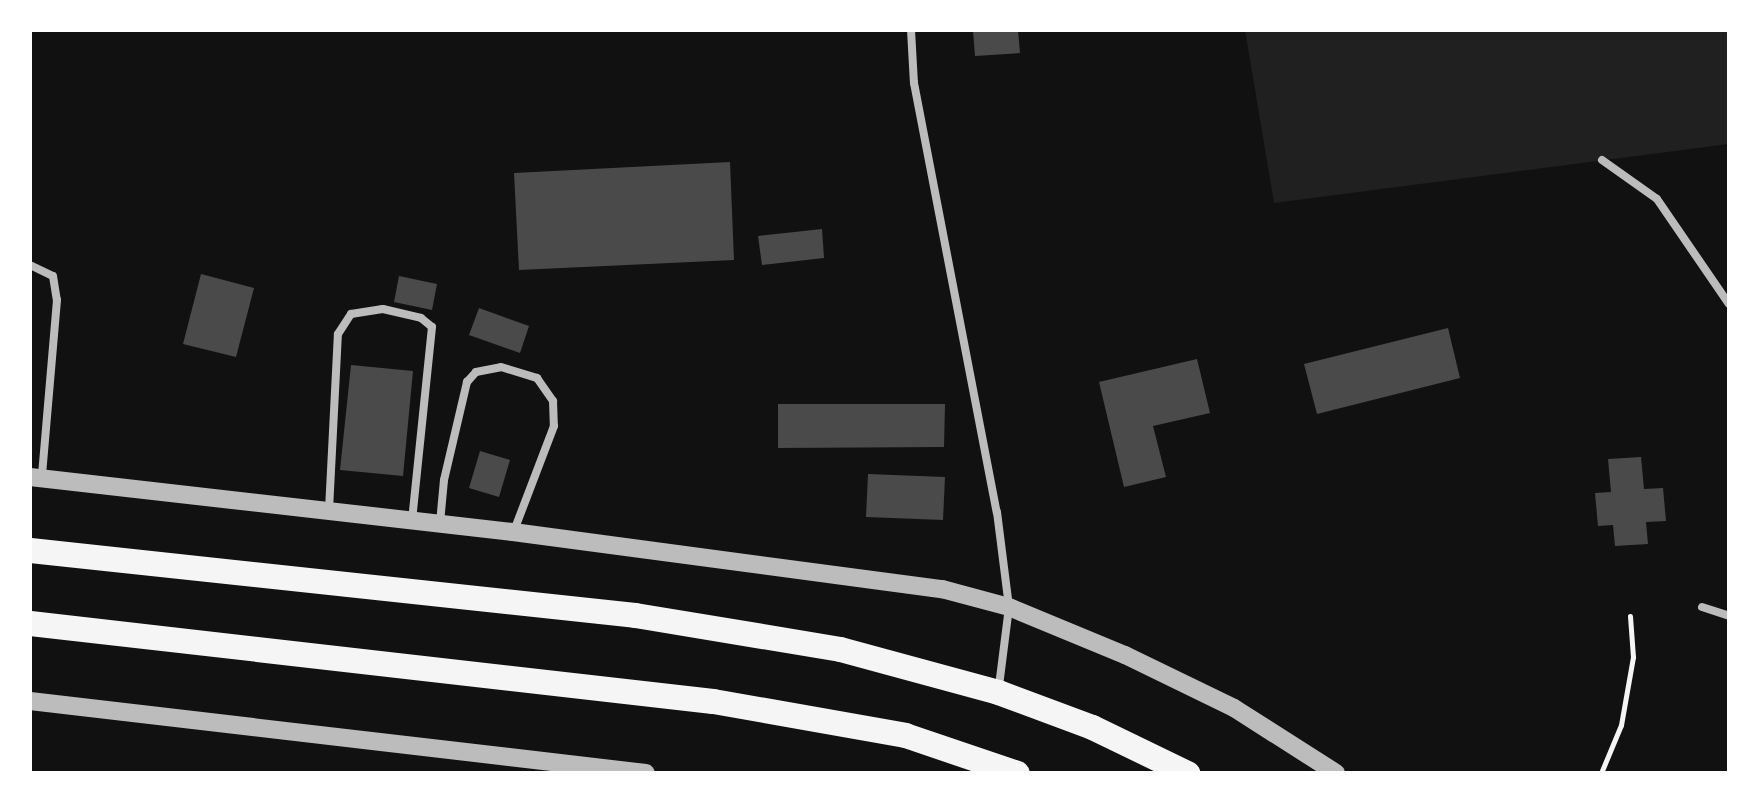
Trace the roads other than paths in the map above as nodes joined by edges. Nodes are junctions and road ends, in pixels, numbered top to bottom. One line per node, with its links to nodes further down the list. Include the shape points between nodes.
1 (911, 30): 11 (lane, via 914,83 998,512)
2 (1602, 160): 4 (lane, via 1657,198)
3 (30, 265): 5 (lane, via 53,276 56,300)
4 (1729, 304)
5 (36, 477): 6 (street)
6 (328, 510): 7 (street); 7 (lane, via 338,334 351,314 383,309 432,327)
7 (412, 520): 8 (street)
8 (440, 523): 9 (street); 9 (lane, via 468,382 476,372 501,368 537,378 553,402 554,426)
9 (513, 532): 11 (street, via 942,589)
10 (30, 550): 15 (main road, via 635,615 840,649)
11 (1009, 607): 15 (lane); 20 (street, via 1234,708)
12 (1702, 607): 13 (lane)
13 (1729, 616)
14 (30, 623): 18 (main road, via 712,701 905,736)
15 (998, 692): 19 (main road)
16 (30, 701): 17 (street)
17 (646, 773)
18 (1017, 773)
19 (1187, 773)
20 (1336, 773)

